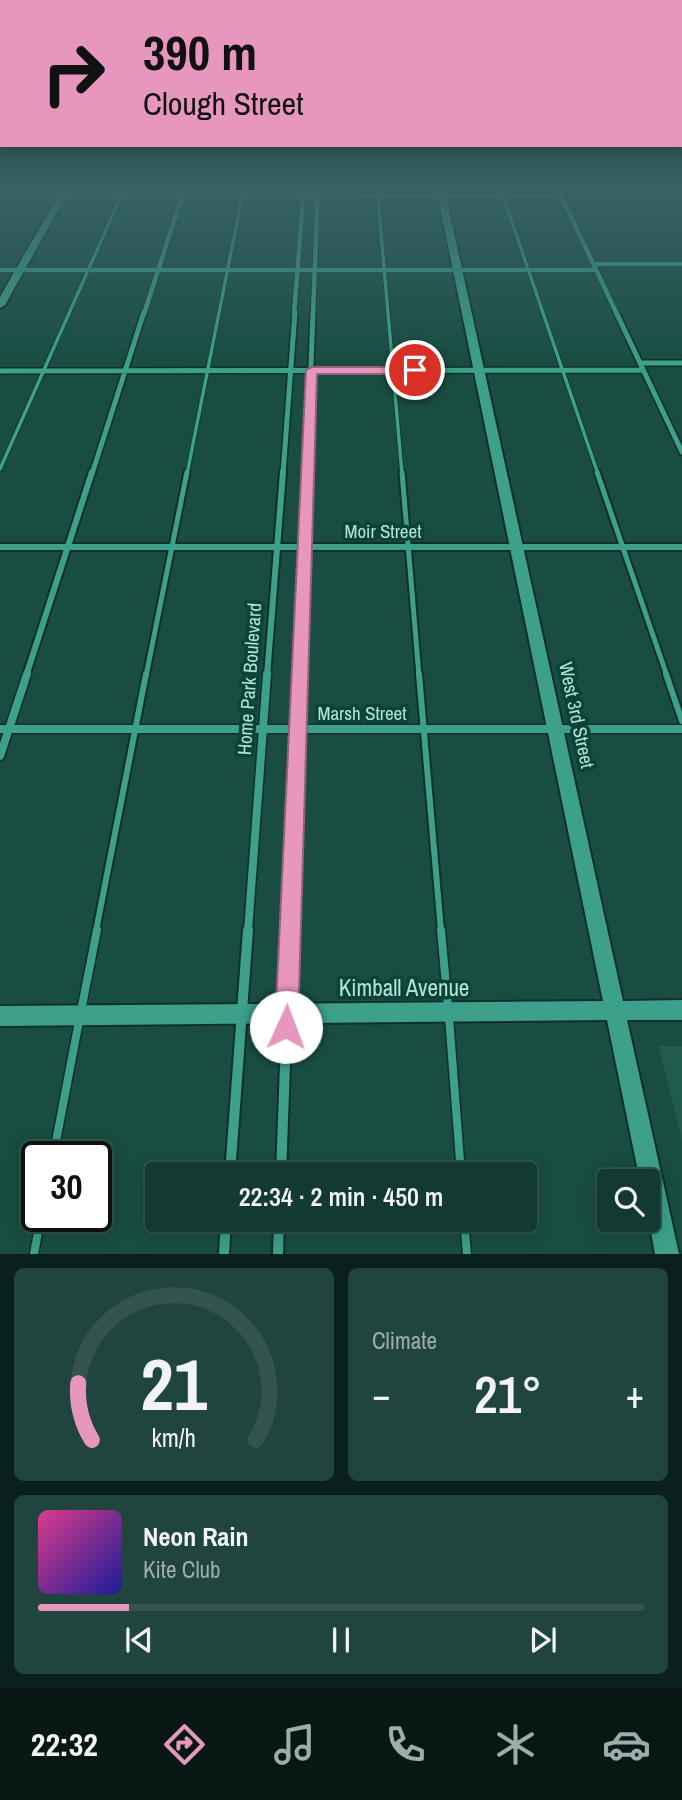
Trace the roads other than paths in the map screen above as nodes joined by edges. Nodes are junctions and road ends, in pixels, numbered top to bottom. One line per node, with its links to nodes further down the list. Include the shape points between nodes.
1 (34, 246): 22 (street)
2 (100, 246): 13 (lane)
3 (166, 246): 14 (street)
4 (233, 246): 15 (lane)
5 (300, 246): 16 (street, Home Park Boulevard)
6 (316, 246): 17 (street)
7 (382, 246): 18 (lane)
8 (453, 246): 19 (street, West 3rd Street)
9 (520, 246): 20 (lane)
10 (585, 246): 12 (street)
11 (682, 264): 12 (street)
12 (595, 267): 20 (street); 24 (street)
13 (89, 270): 14 (street); 22 (street); 27 (lane)
14 (158, 270): 15 (street); 28 (street)
15 (228, 270): 16 (street); 29 (lane)
16 (298, 270): 17 (street); 30 (street, Home Park Boulevard)
17 (315, 270): 18 (street); 31 (street)
18 (384, 270): 19 (street); 32 (lane)
19 (458, 270): 20 (street); 33 (street, West 3rd Street)
20 (528, 270): 34 (lane)
21 (0, 271): 22 (street)
22 (20, 271): 23 (street)
23 (0, 305)
24 (640, 363): 25 (street); 35 (street)
25 (682, 363)
26 (0, 370): 27 (street)
27 (43, 370): 28 (street); 37 (lane)
28 (125, 370): 29 (street); 39 (street)
29 (209, 370): 30 (street); 40 (lane)
30 (290, 370): 31 (street); 41 (street, Home Park Boulevard)
31 (312, 370): 32 (street); 42 (street)
32 (392, 370): 33 (street); 43 (lane)
33 (479, 370): 34 (street); 44 (street, West 3rd Street)
34 (561, 370): 35 (street); 45 (lane)
35 (643, 370): 36 (street)
36 (682, 452)
37 (0, 469)
38 (0, 547): 39 (street, Moir Street)
39 (69, 547): 40 (street, Moir Street); 48 (street)
40 (171, 547): 41 (street, Moir Street); 49 (lane)
41 (277, 547): 42 (street, Moir Street); 50 (street, Home Park Boulevard)
42 (305, 547): 43 (street, Moir Street); 51 (street)
43 (407, 547): 44 (street, Moir Street); 52 (lane)
44 (518, 547): 45 (street, Moir Street); 53 (street, West 3rd Street)
45 (622, 547): 46 (street, Moir Street); 47 (lane)
46 (682, 547)
47 (682, 721)
48 (4, 729): 49 (street, Marsh Street); 55 (street)
49 (136, 729): 50 (street, Marsh Street); 62 (lane)
50 (263, 729): 51 (street, Marsh Street); 60 (street, Home Park Boulevard)
51 (297, 729): 52 (street, Marsh Street); 59 (street)
52 (425, 729): 53 (street, Marsh Street); 58 (lane)
53 (557, 729): 54 (street, Marsh Street); 56 (street, West 3rd Street)
54 (682, 729)
55 (0, 756)
56 (617, 1010): 57 (street, Kimball Avenue); 58 (street, Kimball Avenue); 75 (street, West 3rd Street)
57 (682, 1010)
58 (449, 1012): 59 (street, Kimball Avenue); 66 (lane)
59 (287, 1013): 60 (street, Kimball Avenue); 65 (street)
60 (242, 1014): 62 (street, Kimball Avenue); 64 (street, Home Park Boulevard)
61 (0, 1016): 62 (street, Kimball Avenue)
62 (80, 1016): 63 (lane)
63 (56, 1141)
64 (231, 1162)
65 (281, 1162)
66 (460, 1162)
67 (38, 1232): 71 (lane)
68 (225, 1232): 72 (street)
69 (279, 1232): 73 (street)
70 (465, 1232): 74 (lane)
71 (34, 1254)
72 (224, 1254)
73 (278, 1254)
74 (467, 1254)
75 (667, 1254)

